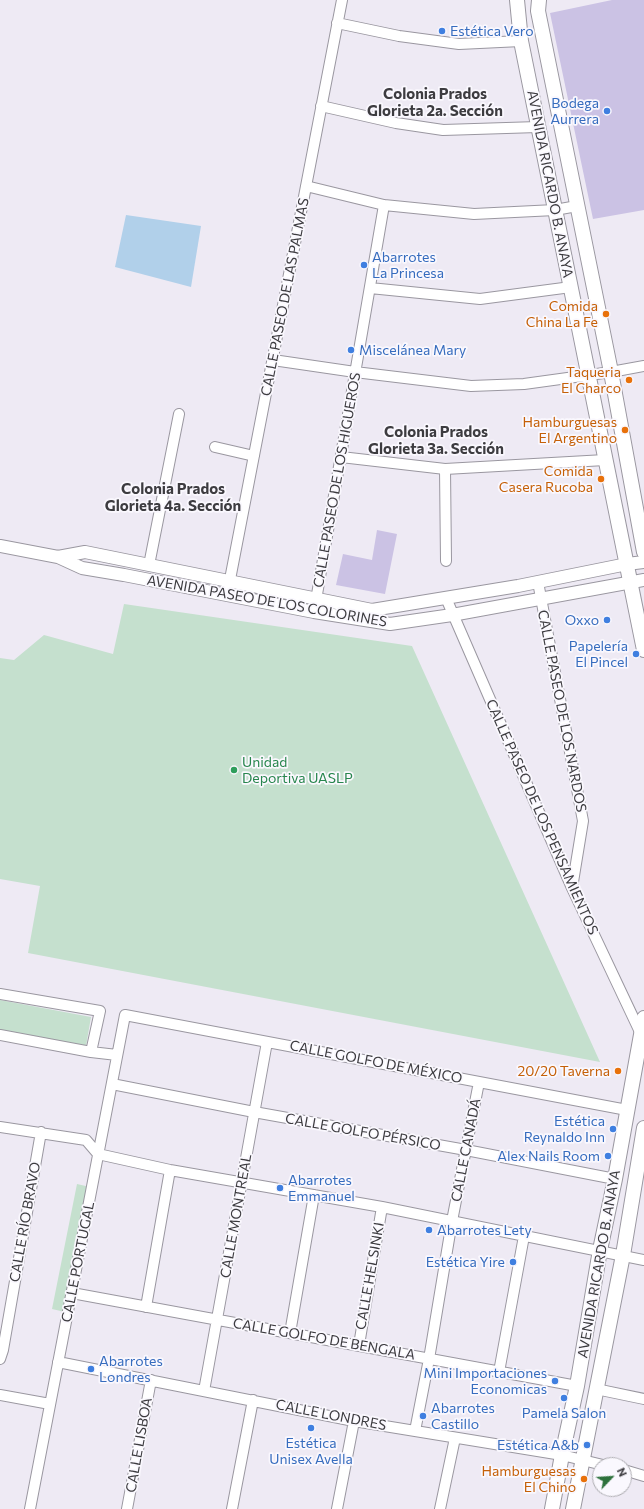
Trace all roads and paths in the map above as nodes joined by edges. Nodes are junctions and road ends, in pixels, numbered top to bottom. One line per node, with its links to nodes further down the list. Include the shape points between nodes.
1 (342, 0): 4 (street, CALLE PASEO DE LAS PALMAS)
2 (517, 0): 5 (main road, AVENIDA RICARDO B. ANAYA)
3 (539, 0): 10 (main road, AVENIDA RICARDO B. ANAYA, via 538,11)
4 (337, 23): 5 (street, via 399,36 459,44); 6 (street, CALLE PASEO DE LAS PALMAS)
5 (521, 41): 7 (main road, AVENIDA RICARDO B. ANAYA)
6 (321, 106): 7 (street, via 396,123 443,130); 8 (street, CALLE PASEO DE LAS PALMAS)
7 (538, 127): 11 (main road, AVENIDA RICARDO B. ANAYA)
8 (306, 186): 9 (street); 14 (street, CALLE PASEO DE LAS PALMAS)
9 (384, 205): 11 (street, via 474,214); 13 (street, CALLE PASEO DE LOS HIGUEROS)
10 (577, 206): 11 (street); 17 (main road, AVENIDA RICARDO B. ANAYA)
11 (555, 210): 12 (main road, AVENIDA RICARDO B. ANAYA)
12 (571, 287): 13 (street, via 480,299); 18 (main road, AVENIDA RICARDO B. ANAYA)
13 (370, 288): 16 (street, CALLE PASEO DE LOS HIGUEROS)
14 (273, 360): 16 (street); 21 (street, CALLE PASEO DE LAS PALMAS)
15 (644, 366): 17 (street)
16 (355, 372): 18 (street, via 471,386 524,384); 22 (street, CALLE PASEO DE LOS HIGUEROS)
17 (612, 372): 18 (street); 27 (main road, AVENIDA RICARDO B. ANAYA)
18 (589, 375): 23 (main road, AVENIDA RICARDO B. ANAYA)
19 (179, 414): 33 (street)
20 (215, 447): 21 (street)
21 (254, 456): 36 (street, CALLE PASEO DE LAS PALMAS)
22 (341, 457): 24 (street); 41 (street, CALLE PASEO DE LOS HIGUEROS)
23 (605, 460): 24 (street); 32 (main road, AVENIDA RICARDO B. ANAYA)
24 (445, 469): 30 (street)
25 (0, 546): 28 (street, AVENIDA PASEO DE LOS COLORINES)
26 (85, 552): 28 (street, AVENIDA PASEO DE LOS COLORINES); 29 (street, AVENIDA PASEO DE LOS COLORINES); 34 (street)
27 (644, 552)
28 (58, 557): 34 (street, AVENIDA PASEO DE LOS COLORINES)
29 (106, 557): 33 (street, AVENIDA PASEO DE LOS COLORINES); 35 (street)
30 (446, 561)
31 (644, 562): 32 (street, AVENIDA PASEO DE LOS COLORINES)
32 (627, 564): 37 (main road, AVENIDA RICARDO B. ANAYA); 38 (street, AVENIDA PASEO DE LOS COLORINES)
33 (149, 565): 36 (street, AVENIDA PASEO DE LOS COLORINES)
34 (82, 568): 35 (street, AVENIDA PASEO DE LOS COLORINES)
35 (104, 571): 39 (street, AVENIDA PASEO DE LOS COLORINES)
36 (230, 580): 39 (street, CALLE PASEO DE LAS PALMAS); 41 (street, AVENIDA PASEO DE LOS COLORINES)
37 (637, 581): 42 (street, AVENIDA PASEO DE LOS COLORINES); 45 (main road, AVENIDA RICARDO B. ANAYA)
38 (538, 582): 40 (street, AVENIDA PASEO DE LOS COLORINES); 42 (street, CALLE PASEO DE LOS NARDOS)
39 (227, 595): 43 (street, AVENIDA PASEO DE LOS COLORINES)
40 (446, 598): 41 (street, AVENIDA PASEO DE LOS COLORINES, via 372,610); 44 (street, CALLE PASEO DE LOS PENSAMIENTOS)
41 (316, 599): 43 (street, CALLE PASEO DE LOS HIGUEROS)
42 (541, 599): 44 (street, AVENIDA PASEO DE LOS COLORINES); 46 (street, CALLE PASEO DE LOS NARDOS, via 583,820)
43 (314, 612): 44 (street, AVENIDA PASEO DE LOS COLORINES, via 390,624)
44 (452, 615): 46 (street, CALLE PASEO DE LOS PENSAMIENTOS)
45 (644, 650)
46 (572, 888): 51 (street, CALLE PASEO DE LOS PENSAMIENTOS)
47 (0, 994): 53 (street, via 100,1011)
48 (125, 1015): 52 (street, CALLE GOLFO DE MÉXICO); 54 (street, CALLE PORTUGAL)
49 (644, 1018): 51 (main road, AVENIDA RICARDO B. ANAYA)
50 (0, 1034): 53 (street)
51 (641, 1034): 57 (main road, AVENIDA RICARDO B. ANAYA)
52 (267, 1042): 55 (street, CALLE GOLFO DE MÉXICO); 58 (street, CALLE MONTREAL)
53 (91, 1052): 54 (street)
54 (118, 1055): 56 (street, CALLE PORTUGAL)
55 (479, 1082): 57 (street, CALLE GOLFO DE MÉXICO); 62 (street, CALLE CANADÁ)
56 (112, 1084): 58 (street, CALLE GOLFO PÉRSICO); 63 (street, CALLE PORTUGAL)
57 (627, 1110): 65 (main road, AVENIDA RICARDO B. ANAYA)
58 (254, 1112): 62 (street, CALLE GOLFO PÉRSICO); 66 (street, CALLE MONTREAL)
59 (0, 1126): 61 (street)
60 (644, 1128): 72 (main road, AVENIDA RICARDO B. ANAYA)
61 (40, 1132): 63 (street, via 86,1140); 79 (street, CALLE RÍO BRAVO)
62 (466, 1150): 65 (street, CALLE GOLFO PÉRSICO); 69 (street, CALLE CANADÁ)
63 (98, 1154): 64 (street); 74 (street, CALLE PORTUGAL)
64 (170, 1170): 66 (street); 75 (street)
65 (615, 1179): 71 (main road, AVENIDA RICARDO B. ANAYA)
66 (242, 1182): 67 (street); 76 (street, CALLE MONTREAL)
67 (314, 1195): 68 (street); 77 (street)
68 (382, 1206): 69 (street); 78 (street, CALLE HELSINKI)
69 (452, 1221): 70 (street); 80 (street, CALLE CANADÁ)
70 (524, 1236): 71 (street); 82 (street)
71 (600, 1250): 72 (street); 84 (main road, AVENIDA RICARDO B. ANAYA)
72 (623, 1255): 73 (street); 85 (main road, AVENIDA RICARDO B. ANAYA)
73 (644, 1260)
74 (72, 1293): 75 (street, CALLE GOLFO DE BENGALA); 81 (street, CALLE PORTUGAL)
75 (146, 1306): 76 (street, CALLE GOLFO DE BENGALA)
76 (217, 1320): 77 (street, CALLE GOLFO DE BENGALA); 86 (street, CALLE MONTREAL)
77 (290, 1333): 78 (street, CALLE GOLFO DE BENGALA)
78 (358, 1345): 80 (street, CALLE GOLFO DE BENGALA)
79 (0, 1359)
80 (429, 1359): 82 (street, CALLE GOLFO DE BENGALA); 92 (street, CALLE CANADÁ)
81 (58, 1362): 83 (street, CALLE LONDRES); 90 (street, CALLE PORTUGAL)
82 (500, 1372): 84 (street, CALLE GOLFO DE BENGALA)
83 (151, 1380): 86 (street, CALLE LONDRES); 100 (street, CALLE LISBOA)
84 (577, 1386): 94 (main road, AVENIDA RICARDO B. ANAYA)
85 (596, 1389): 88 (street); 95 (main road, AVENIDA RICARDO B. ANAYA)
86 (204, 1391): 89 (street, CALLE LONDRES)
87 (0, 1395): 90 (street)
88 (644, 1399)
89 (252, 1400): 91 (street, CALLE LONDRES); 101 (street)
90 (50, 1404): 99 (street, CALLE PORTUGAL)
91 (354, 1420): 92 (street, CALLE LONDRES); 102 (street)
92 (415, 1431): 93 (street, CALLE LONDRES)
93 (455, 1438): 94 (street, CALLE LONDRES); 103 (street)
94 (562, 1455): 95 (street, CALLE LONDRES); 104 (main road, AVENIDA RICARDO B. ANAYA)
95 (582, 1459): 96 (street, CALLE LONDRES); 105 (main road, AVENIDA RICARDO B. ANAYA)
96 (592, 1462)
97 (632, 1472): 98 (street)
98 (644, 1476)
99 (30, 1509)
100 (127, 1509)
101 (232, 1509)
102 (337, 1509)
103 (440, 1509)
104 (552, 1509)
105 (573, 1509)

